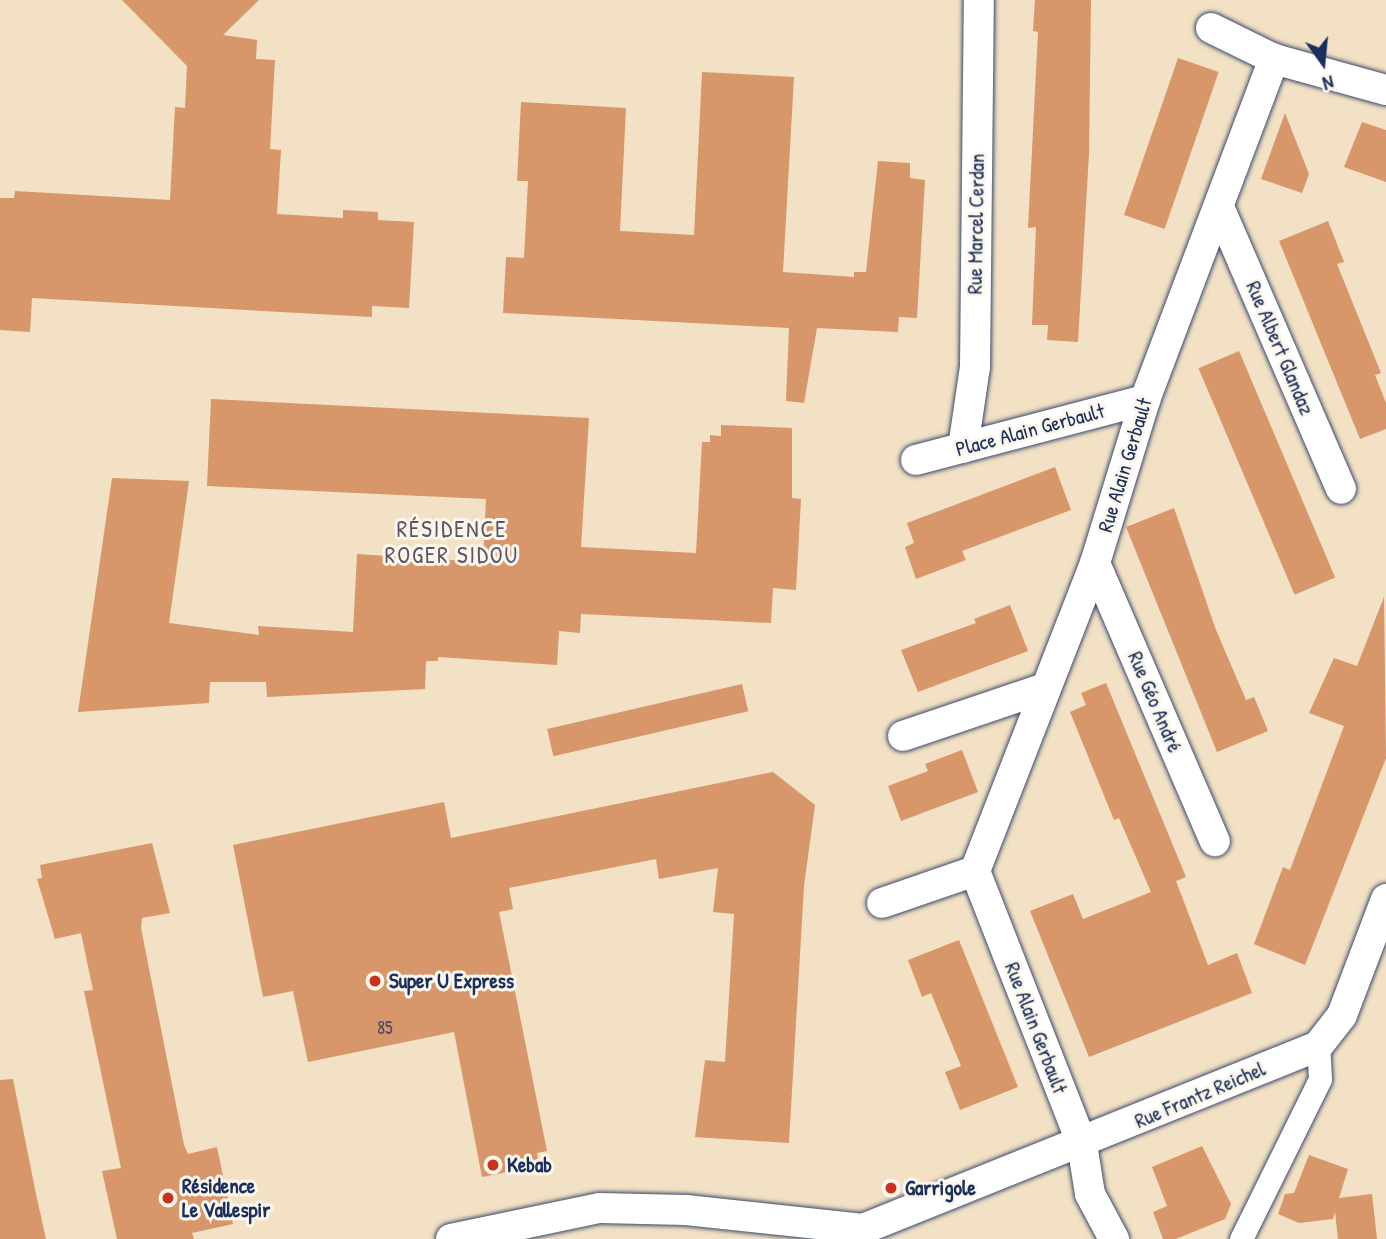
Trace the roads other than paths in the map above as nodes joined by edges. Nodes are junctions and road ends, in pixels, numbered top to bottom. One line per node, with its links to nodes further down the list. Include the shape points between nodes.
1 (979, 0): 7 (street, Rue Marcel Cerdan, via 975,368)
2 (1211, 28): 3 (street)
3 (1275, 59): 4 (street); 5 (street, Rue Alain Gerbault)
4 (1386, 90)
5 (1219, 207): 6 (street, Rue Alain Gerbault); 9 (street, Rue Albert Glandaz)
6 (1145, 400): 7 (street, Place Alain Gerbault); 10 (street, Rue Alain Gerbault)
7 (964, 448): 8 (street, Place Alain Gerbault)
8 (916, 460)
9 (1341, 489)
10 (1096, 563): 11 (street, Rue Alain Gerbault); 13 (street, Rue Géo André)
11 (1045, 688): 12 (street); 14 (street, Rue Alain Gerbault)
12 (903, 736)
13 (1215, 841)
14 (975, 871): 16 (street); 18 (street, Rue Alain Gerbault)
15 (1386, 899): 17 (street, Rue Frantz Reichel, via 1342,1015)
16 (883, 903)
17 (1318, 1046): 18 (street, Rue Frantz Reichel); 21 (street, via 1320,1079)
18 (1082, 1144): 19 (street, Rue Frantz Reichel, via 863,1229 686,1210 600,1208); 20 (street, Rue Alain Gerbault, via 1086,1184)
19 (452, 1239)
20 (1114, 1239)
21 (1241, 1239)

